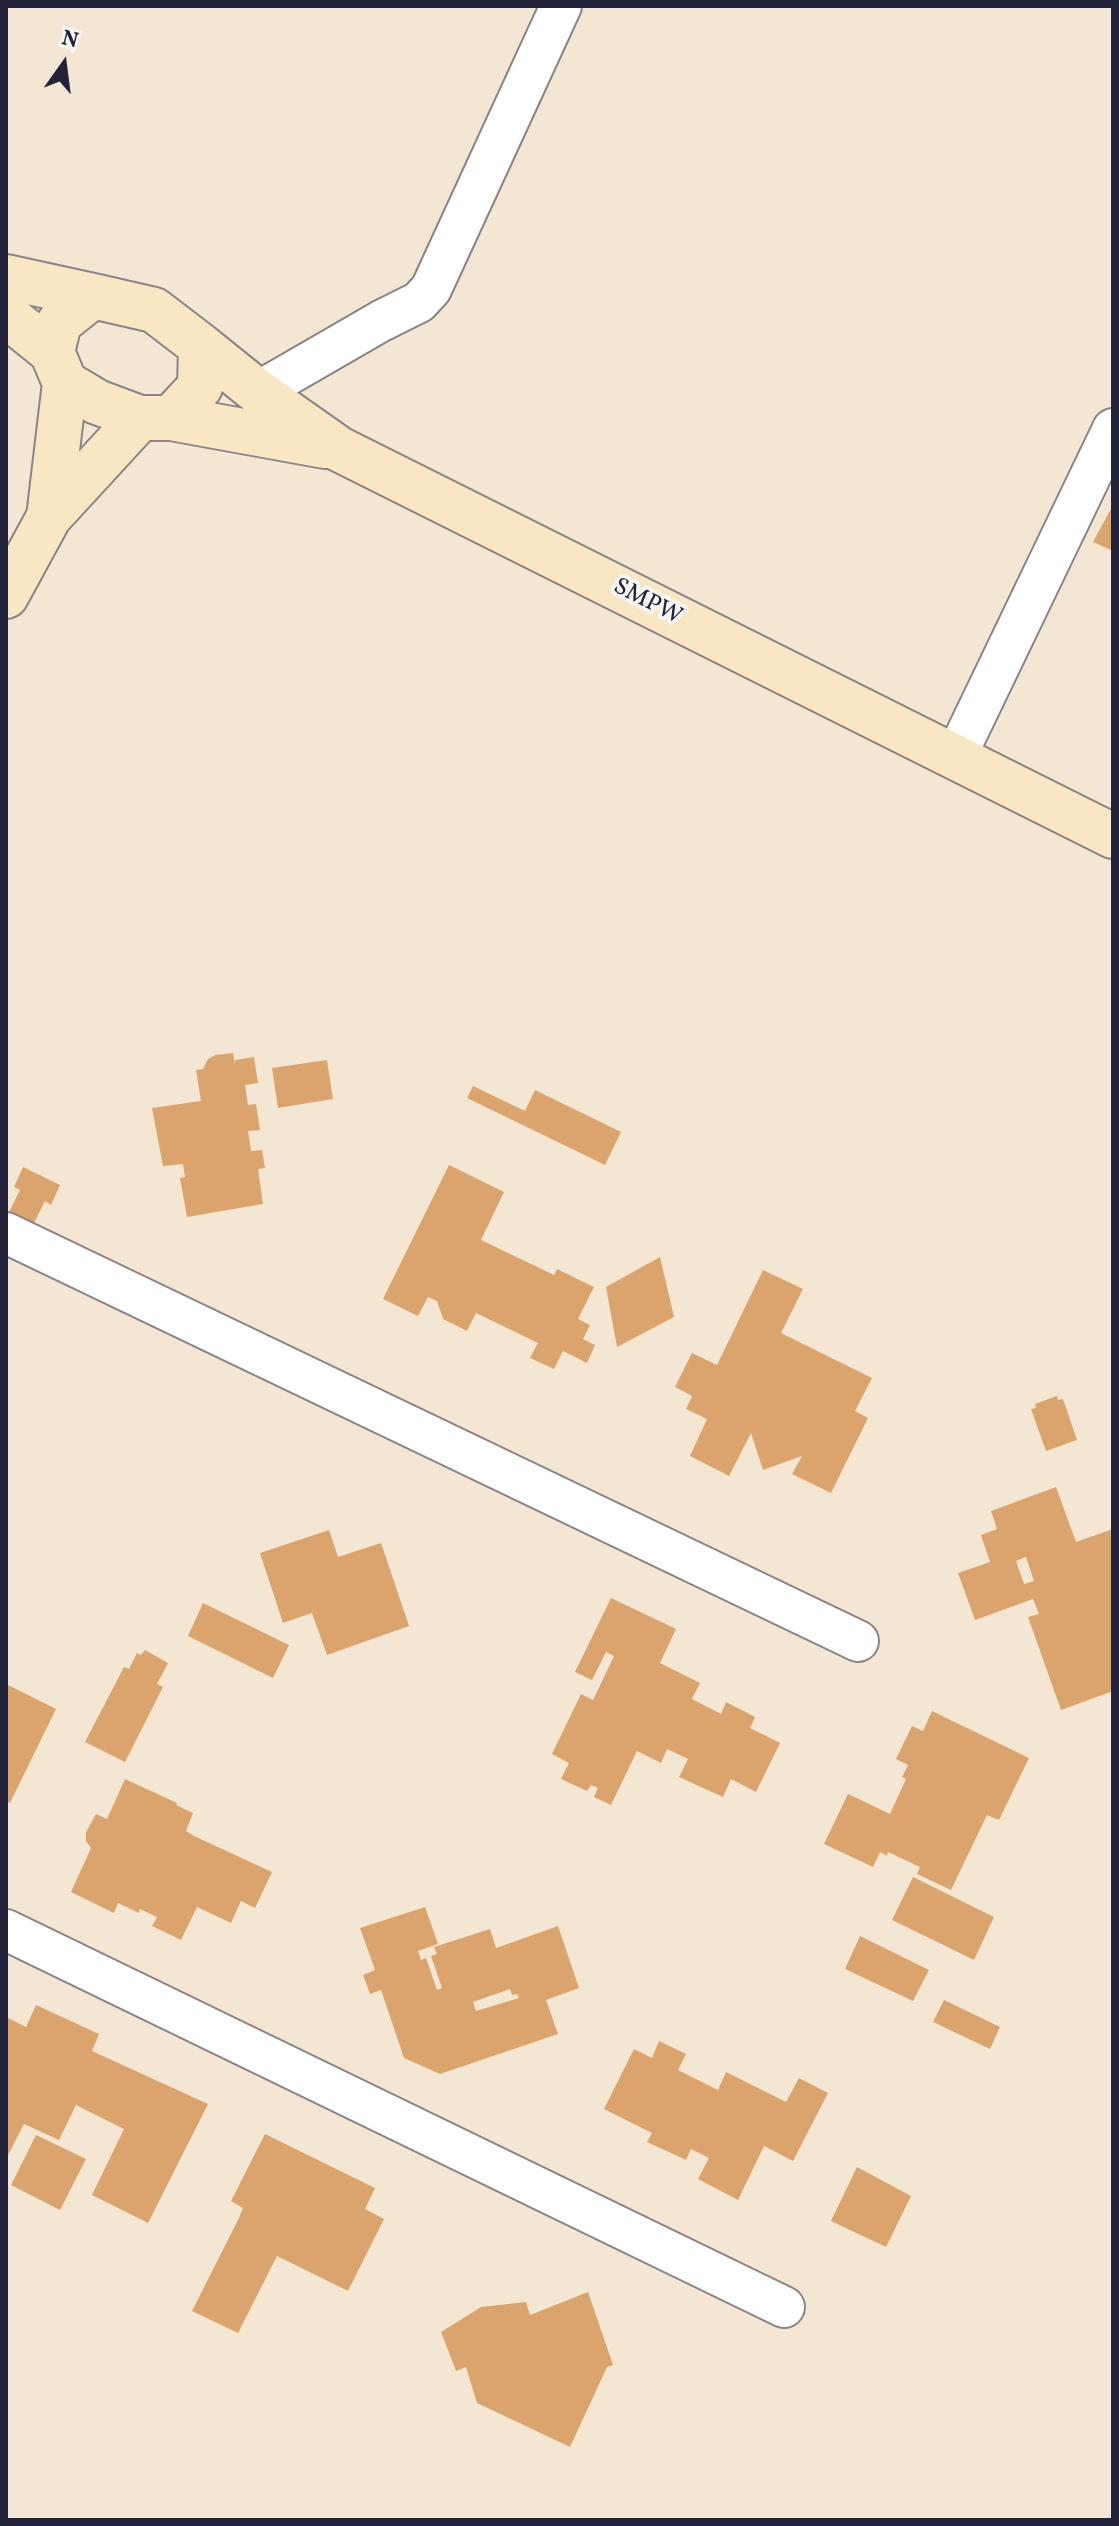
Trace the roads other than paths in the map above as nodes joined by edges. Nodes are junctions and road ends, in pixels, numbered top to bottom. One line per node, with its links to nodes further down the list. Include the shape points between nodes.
1 (561, 6): 7 (street, via 431,289 419,302)
2 (6, 277): 3 (street)
3 (93, 296): 5 (street, via 154,310); 6 (street, via 59,323)
4 (6, 315): 6 (street)
5 (201, 346): 7 (street, SMPW); 8 (street, via 200,387)
6 (58, 367): 8 (street, via 97,402); 11 (street)
7 (258, 392): 10 (street, SMPW)
8 (156, 418): 10 (street, SMPW); 11 (street)
9 (1113, 429): 13 (street)
10 (339, 449): 13 (street, SMPW)
11 (49, 517): 12 (street)
12 (6, 596)
13 (955, 758): 14 (street, SMPW)
14 (1113, 836)
15 (6, 1233): 16 (street)
16 (858, 1641)
17 (6, 1930): 18 (street)
18 (784, 2307)

